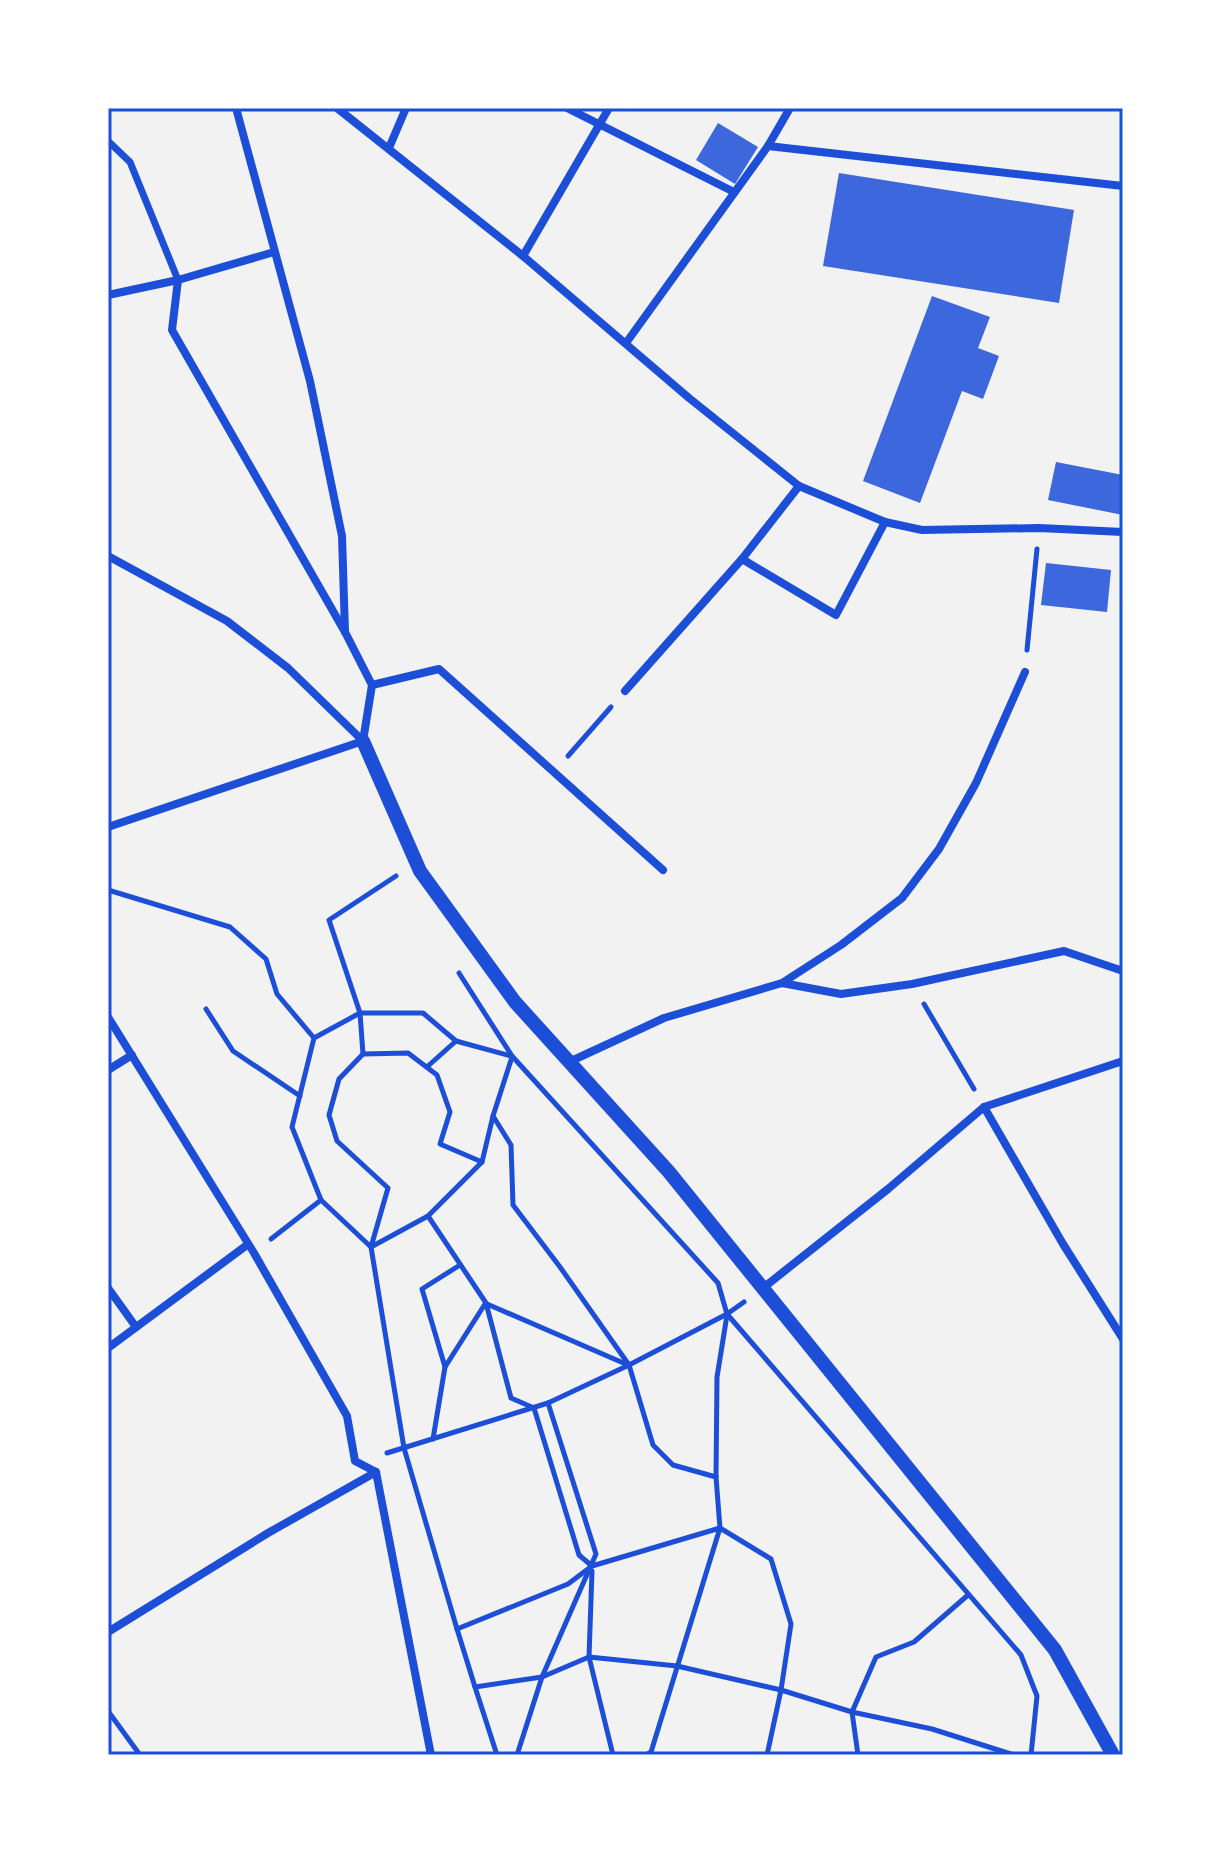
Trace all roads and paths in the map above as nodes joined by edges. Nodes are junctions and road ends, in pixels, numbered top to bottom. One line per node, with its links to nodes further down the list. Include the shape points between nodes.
1 (236, 108): 13 (street)
2 (337, 108): 10 (street)
3 (406, 108): 10 (street)
4 (567, 108): 7 (street)
5 (609, 108): 7 (street)
6 (790, 108): 9 (street)
7 (599, 125): 12 (street); 14 (street)
8 (108, 141): 15 (street, via 130,162)
9 (768, 146): 11 (street); 12 (street)
10 (389, 148): 14 (street)
11 (1123, 186)
12 (734, 192): 17 (street)
13 (274, 252): 15 (street); 24 (street, via 310,381 342,536)
14 (523, 256): 17 (street)
15 (178, 280): 16 (street); 24 (street, via 172,330)
16 (108, 295)
17 (626, 343): 18 (street)
18 (799, 486): 19 (street); 23 (street)
19 (885, 522): 20 (street, via 922,530); 23 (street, via 836,615)
20 (1039, 528): 21 (street); 25 (path)
21 (1123, 532)
22 (108, 556): 28 (street, via 227,621 288,668)
23 (742, 559): 27 (street)
24 (345, 632): 26 (street)
25 (1025, 672): 35 (street, via 976,783 939,849 902,898)
26 (372, 685): 28 (street); 29 (street, via 439,669)
27 (625, 691): 29 (path)
28 (363, 741): 30 (street); 46 (street, via 420,871 515,1002)
29 (554, 772): 31 (street)
30 (108, 827)
31 (663, 870)
32 (397, 876): 38 (path, via 329,920)
33 (108, 890): 40 (path, via 230,927 266,959 277,994)
34 (1123, 971): 36 (street, via 1064,951)
35 (782, 983): 36 (street, via 841,994); 46 (street, via 664,1018)
36 (912, 984): 50 (path)
37 (206, 1009): 49 (path, via 233,1051)
38 (360, 1013): 40 (path); 41 (path, via 423,1013); 42 (path)
39 (108, 1017): 43 (street)
40 (314, 1038): 49 (path)
41 (456, 1041): 44 (path); 47 (path)
42 (363, 1054): 47 (path, via 408,1053); 56 (path, via 339,1079 329,1115 337,1141 388,1188)
43 (132, 1055): 48 (street); 55 (street)
44 (512, 1056): 51 (path); 62 (path, via 718,1283)
45 (1123, 1061): 50 (street)
46 (569, 1062): 60 (street, via 669,1172)
47 (428, 1066): 52 (path, via 437,1075 450,1112 440,1144)
48 (108, 1070)
49 (300, 1096): 53 (path, via 292,1127)
50 (984, 1107): 60 (street); 64 (street)
51 (493, 1116): 52 (path); 66 (path, via 511,1145 513,1205)
52 (482, 1162): 54 (path)
53 (321, 1200): 56 (path); 57 (path)
54 (428, 1216): 56 (path); 58 (path)
55 (247, 1245): 57 (street); 63 (street)
56 (371, 1247): 71 (path)
57 (254, 1253): 72 (street, via 347,1416)
58 (460, 1265): 61 (path); 67 (path, via 422,1289)
59 (108, 1288): 63 (street)
60 (763, 1288): 62 (path); 97 (street, via 1055,1650)
61 (486, 1303): 66 (path); 67 (path); 69 (path, via 511,1398)
62 (727, 1314): 66 (path); 74 (path, via 717,1377); 77 (path)
63 (136, 1327): 65 (street)
64 (1123, 1339)
65 (108, 1348)
66 (629, 1365): 68 (path); 74 (path, via 653,1445 673,1465)
67 (445, 1367): 70 (path)
68 (548, 1403): 69 (path); 76 (path, via 596,1554)
69 (534, 1408): 70 (path); 76 (path, via 579,1555)
70 (433, 1439): 71 (path)
71 (404, 1448): 72 (path); 78 (path)
72 (355, 1461): 73 (street)
73 (376, 1472): 79 (street); 88 (street)
74 (716, 1477): 75 (path)
75 (720, 1528): 76 (path); 81 (path); 84 (path, via 771,1559 791,1624)
76 (592, 1566): 78 (path, via 568,1584); 80 (path); 82 (path)
77 (968, 1595): 86 (path, via 914,1642 876,1657); 96 (path, via 1021,1655 1037,1696)
78 (457, 1629): 83 (path)
79 (108, 1632)
80 (589, 1657): 81 (path); 82 (path); 91 (path)
81 (677, 1666): 84 (path); 92 (path)
82 (542, 1677): 83 (path); 90 (path)
83 (475, 1687): 89 (path)
84 (781, 1690): 86 (path); 93 (path)
85 (108, 1711): 87 (path)
86 (852, 1712): 94 (path); 95 (path, via 932,1729)
87 (140, 1755)
88 (431, 1755)
89 (497, 1755)
90 (517, 1755)
91 (613, 1755)
92 (646, 1755)
93 (767, 1755)
94 (858, 1755)
95 (1014, 1755)
96 (1031, 1755)
97 (1113, 1755)

